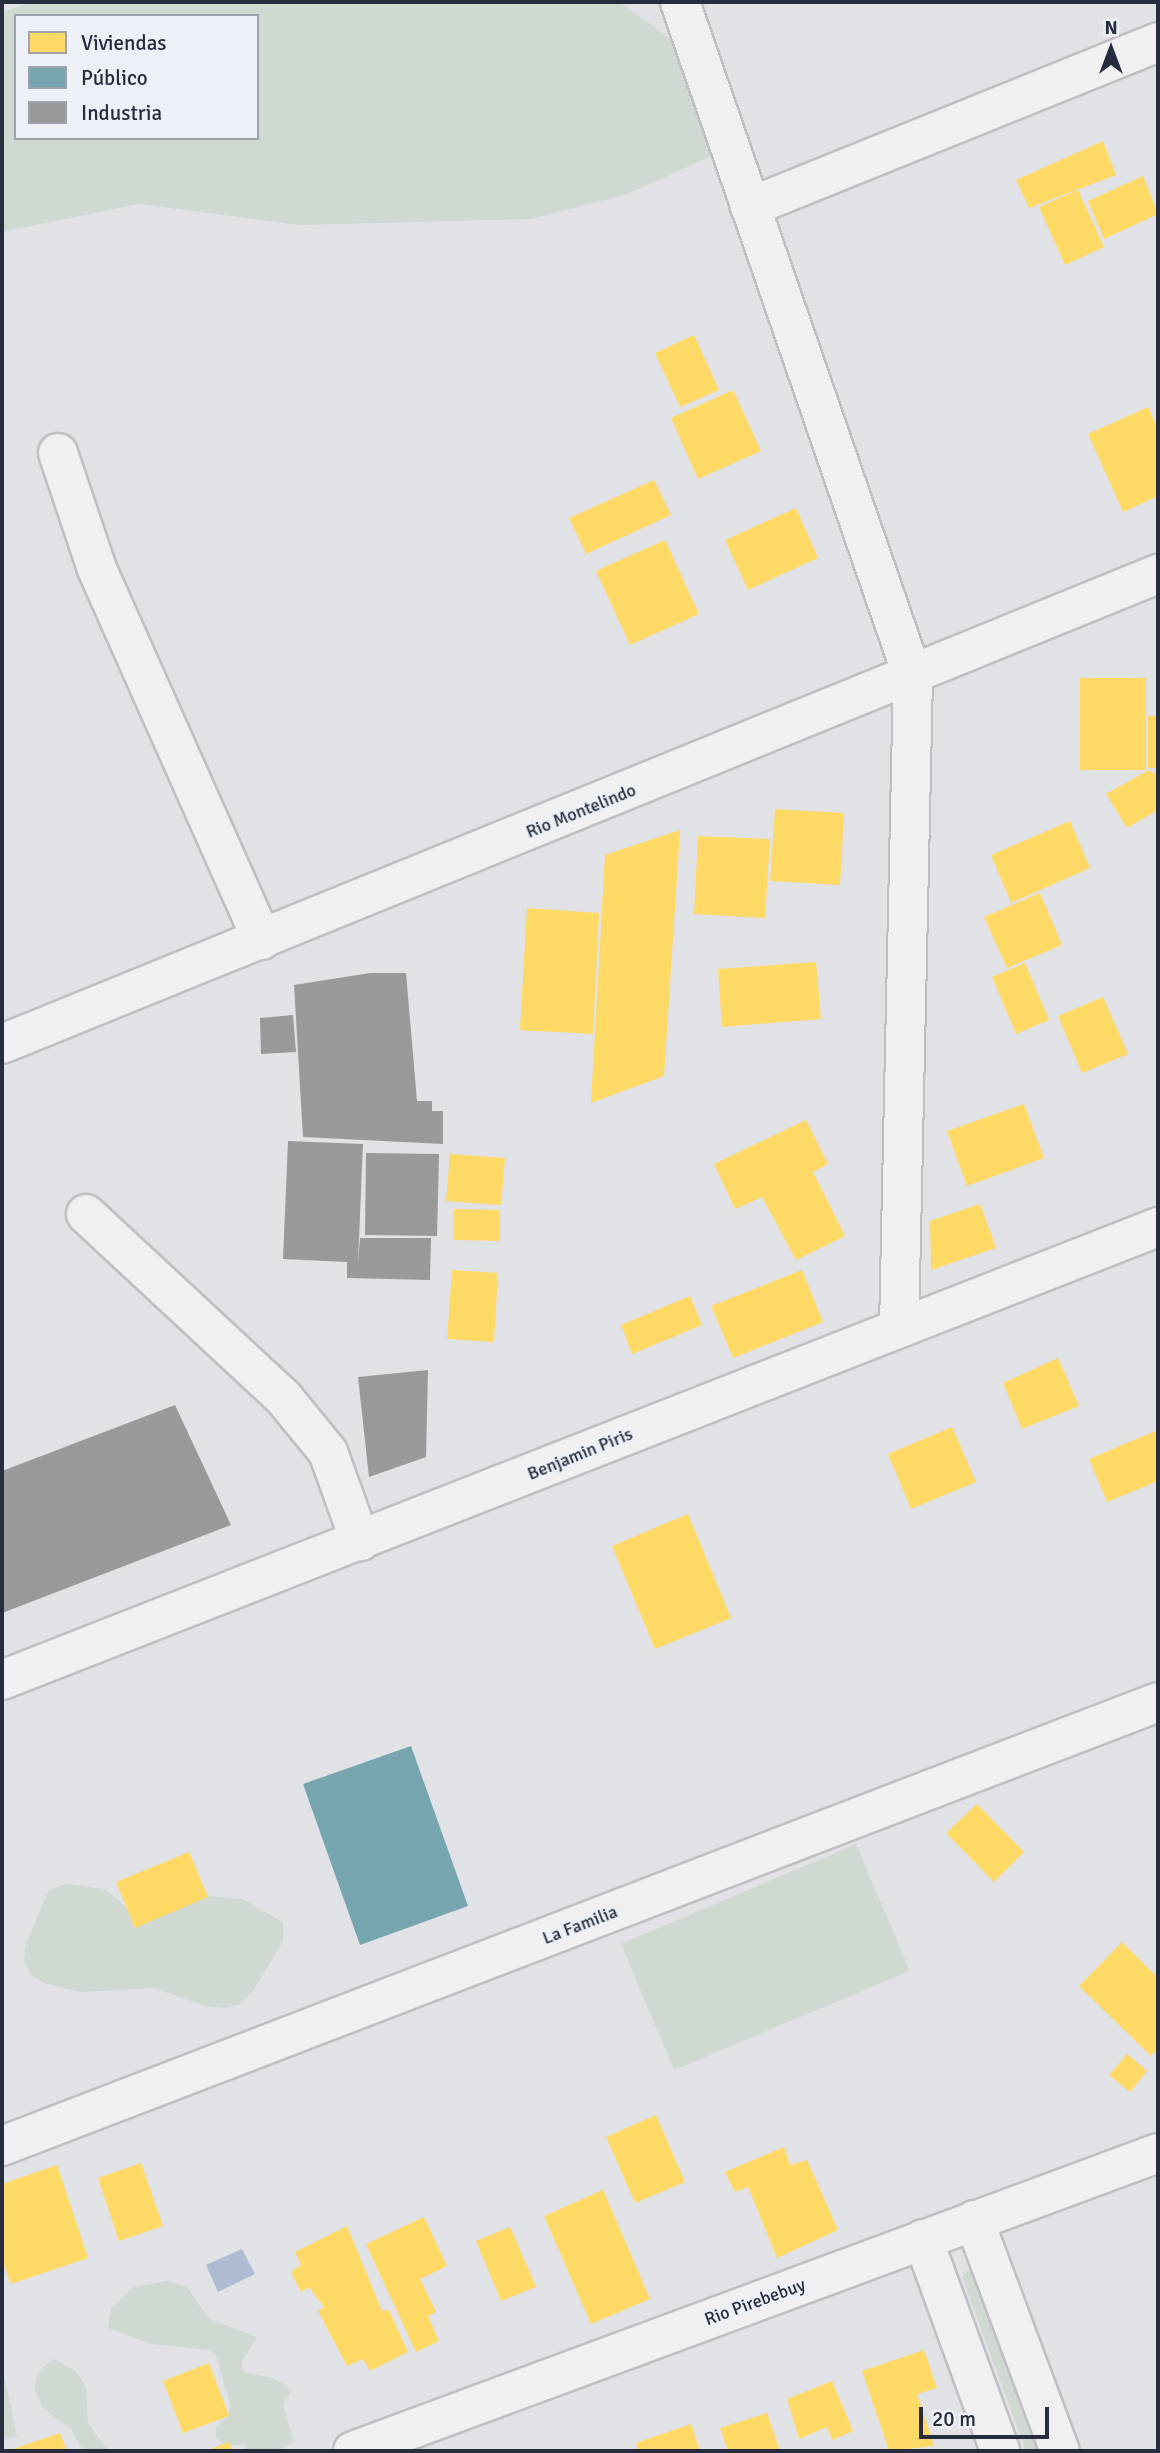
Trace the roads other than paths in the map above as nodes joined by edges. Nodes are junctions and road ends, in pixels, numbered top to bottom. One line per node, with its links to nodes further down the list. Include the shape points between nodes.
1 (680, 2): 3 (street)
2 (1158, 42): 3 (street)
3 (750, 207): 6 (street)
4 (58, 453): 7 (street, via 97,569)
5 (1158, 574): 6 (street, Rio Montelindo)
6 (914, 677): 7 (street, Rio Montelindo); 11 (street)
7 (262, 940): 8 (street, Rio Montelindo)
8 (2, 1044)
9 (86, 1214): 12 (street, via 283,1397 328,1452)
10 (1158, 1227): 11 (street, Benjamin Piris)
11 (899, 1327): 12 (street, Benjamin Piris)
12 (360, 1541): 13 (street, Benjamin Piris)
13 (2, 1680)
14 (1158, 1702): 15 (street, La Familia)
15 (2, 2146)
16 (1158, 2153): 17 (street, Rio Pirebebuy)
17 (974, 2220): 18 (street, Rio Pirebebuy); 21 (street)
18 (923, 2239): 19 (street, Rio Pirebebuy); 20 (street)
19 (353, 2451)
20 (1000, 2451)
21 (1059, 2451)

